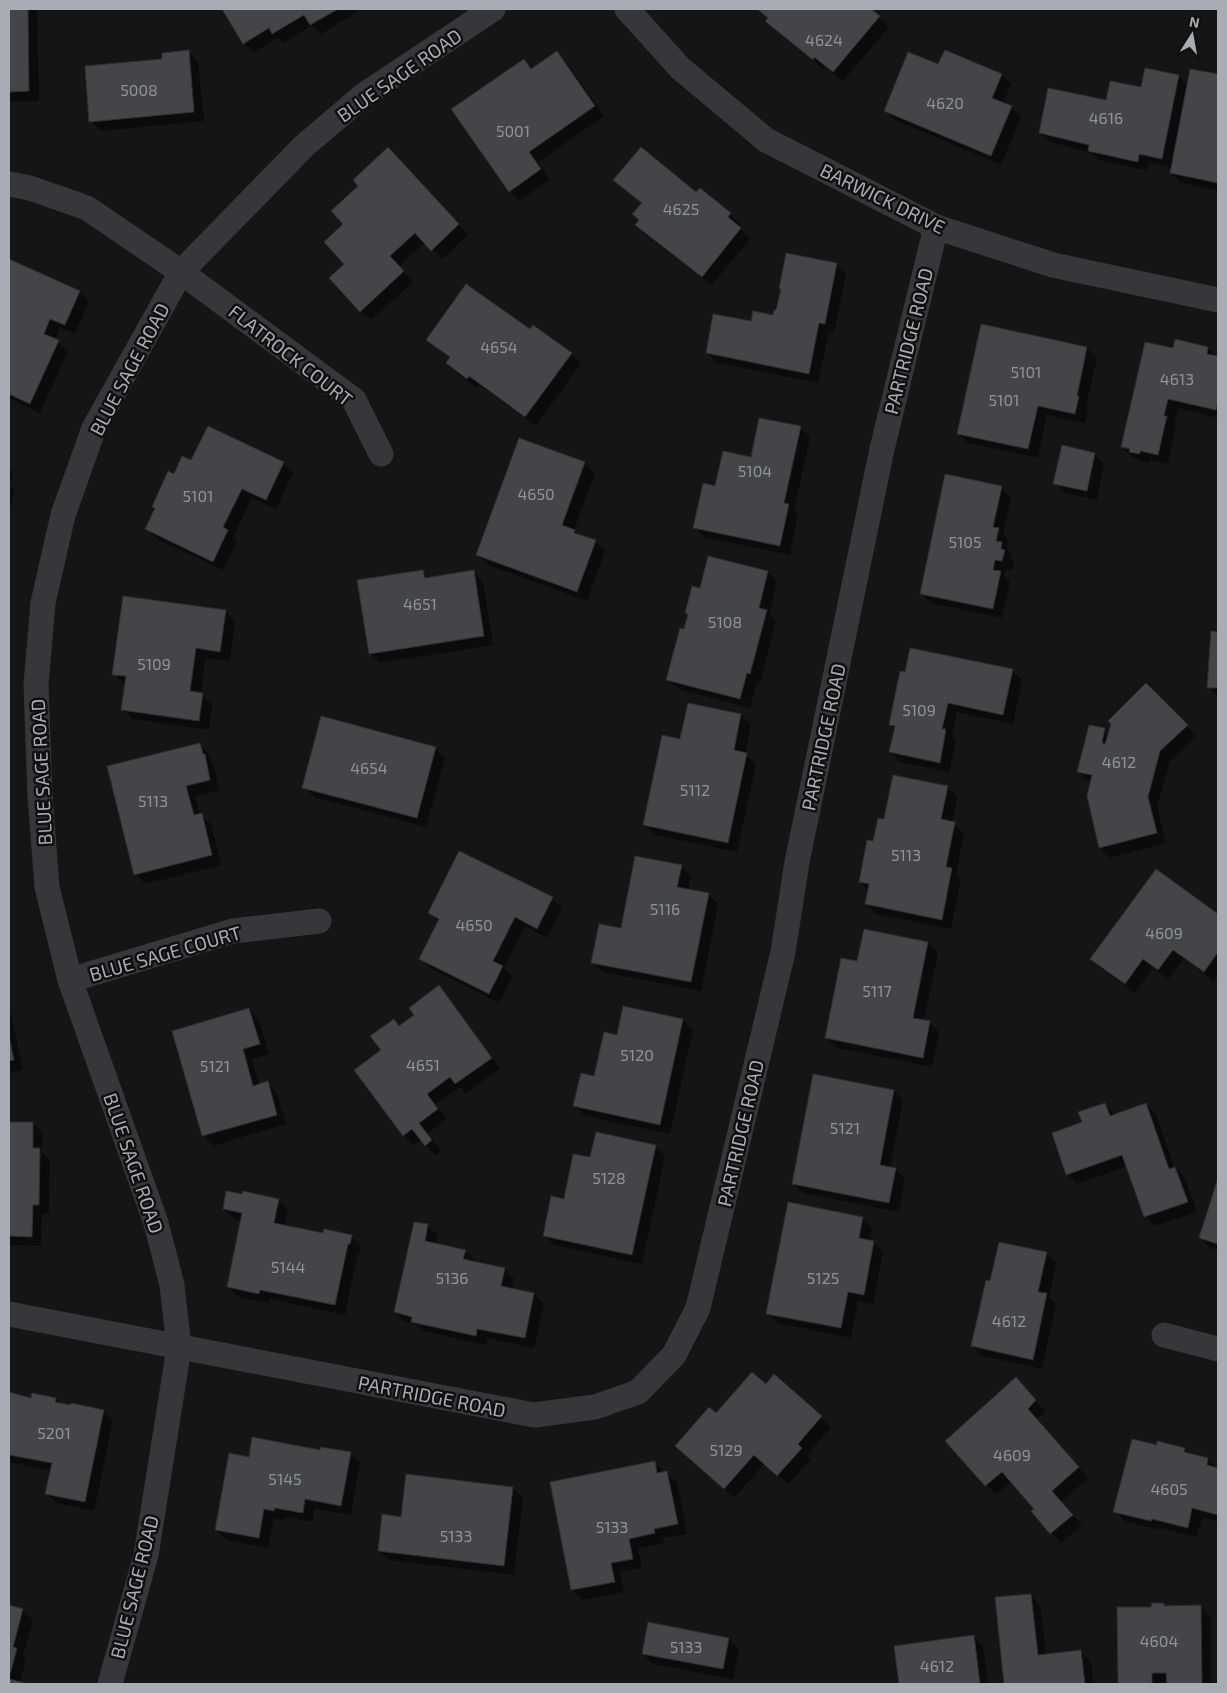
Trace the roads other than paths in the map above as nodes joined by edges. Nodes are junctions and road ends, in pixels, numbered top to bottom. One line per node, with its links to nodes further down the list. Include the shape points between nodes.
1 (493, 9): 5 (street, BLUE SAGE ROAD, via 364,95 305,145)
2 (627, 9): 4 (street, BARWICK DRIVE, via 680,68 766,140)
3 (9, 184): 5 (street, FLATROCK COURT, via 87,208)
4 (936, 227): 6 (street, BARWICK DRIVE, via 1054,265); 12 (street, PARTRIDGE ROAD, via 882,449 797,862 783,952 698,1308 674,1355 638,1392 595,1407 534,1415)
5 (181, 272): 7 (street, FLATROCK COURT, via 354,400); 9 (street, BLUE SAGE ROAD, via 94,428 63,515 43,604 36,684 41,805 47,887)
6 (1218, 300)
7 (381, 454)
8 (319, 921): 9 (street, BLUE SAGE COURT, via 233,931)
9 (70, 980): 12 (street, BLUE SAGE ROAD, via 156,1223 172,1285)
10 (9, 1314): 12 (street, PARTRIDGE ROAD)
11 (1164, 1335): 13 (street)
12 (180, 1348): 14 (street, BLUE SAGE ROAD, via 146,1555)
13 (1218, 1349)
14 (110, 1684)

